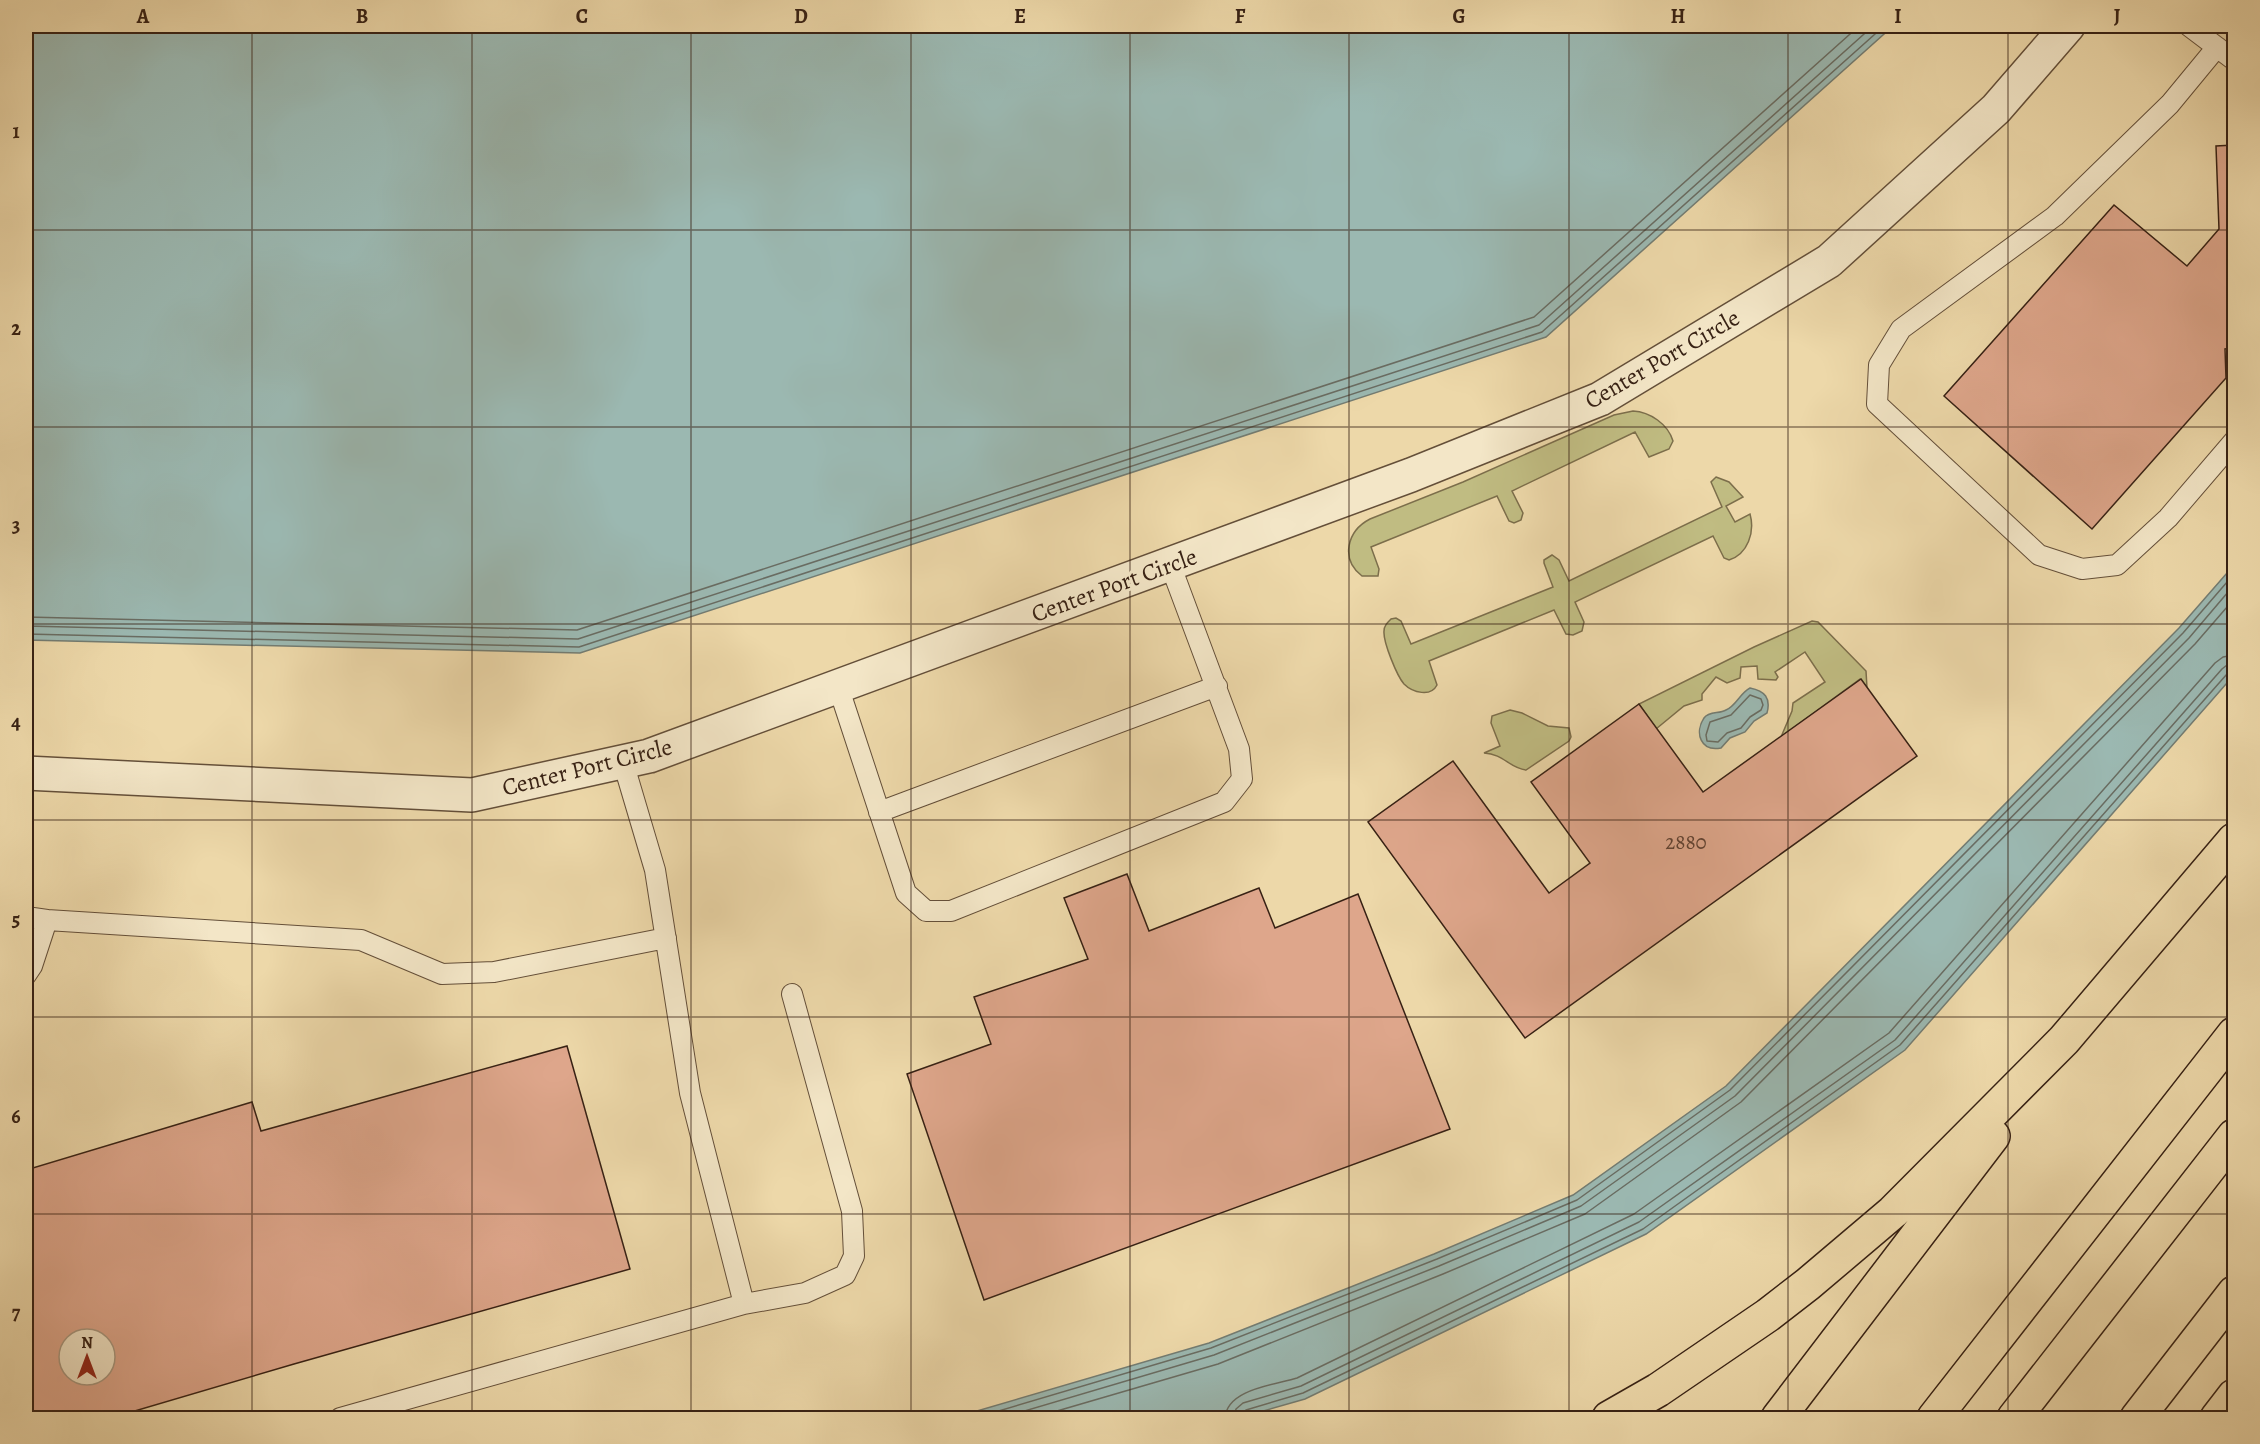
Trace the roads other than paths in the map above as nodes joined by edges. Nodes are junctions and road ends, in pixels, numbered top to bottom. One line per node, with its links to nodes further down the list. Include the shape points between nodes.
1 (2068, 26): 6 (street, Center Port Circle, via 1996,109 1829,261 1610,393 1411,475)
2 (2189, 26): 3 (lane)
3 (2217, 47): 4 (lane); 5 (lane, via 2170,104 2055,216 1901,329 1879,365 1877,404 2039,555 2082,569 2117,565 2168,518)
4 (2235, 60)
5 (2235, 441)
6 (1170, 564): 7 (street, Center Port Circle); 8 (lane)
7 (838, 686): 9 (street, Center Port Circle, via 649,756); 11 (lane)
8 (1217, 686): 11 (lane); 11 (lane, via 1239,749 1242,779 1224,802 951,911 926,911 906,893)
9 (623, 762): 10 (street, Center Port Circle, via 472,795); 15 (lane, via 655,870)
10 (26, 773)
11 (879, 812)
12 (2235, 840): 19 (highway)
13 (26, 917): 14 (lane)
14 (47, 920): 15 (lane, via 361,940 442,974 494,972); 16 (lane)
15 (666, 938): 22 (lane, via 690,1093)
16 (26, 975)
17 (792, 994): 22 (lane, via 852,1210 854,1256 844,1275 805,1293)
18 (2235, 1034): 27 (highway)
19 (2064, 1040): 25 (highway, via 1893,1212 1808,1284 1714,1353); 26 (highway)
20 (2235, 1136): 28 (highway)
21 (2235, 1293): 29 (highway)
22 (744, 1304): 24 (lane)
23 (2235, 1396): 30 (highway)
24 (340, 1419)
25 (1609, 1419)
26 (1778, 1419)
27 (1934, 1419)
28 (2014, 1419)
29 (2137, 1419)
30 (2217, 1419)

